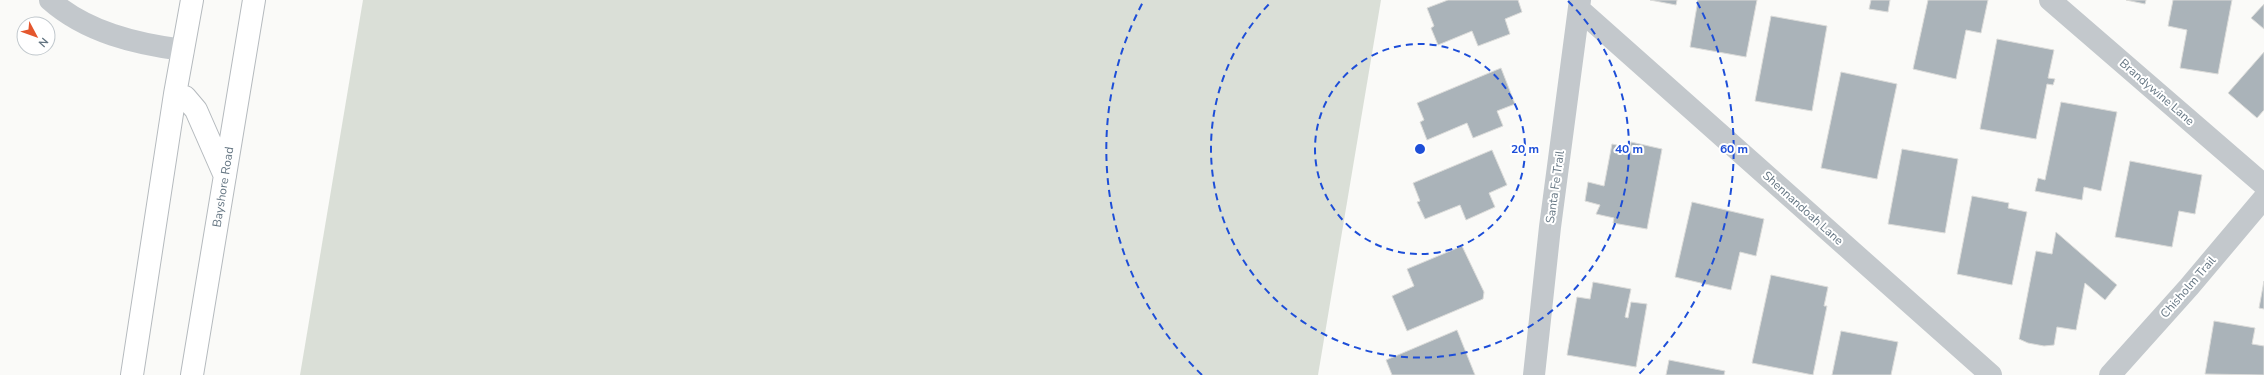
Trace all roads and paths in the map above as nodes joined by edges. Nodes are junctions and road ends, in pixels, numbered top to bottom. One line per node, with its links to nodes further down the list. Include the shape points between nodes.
1 (50, 0): 6 (street, via 59,8 102,32 156,47)
2 (192, 0): 6 (main road)
3 (254, 0): 8 (main road, Bayshore Road)
4 (2050, 0): 9 (street, Brandywine Lane)
5 (1580, 5): 13 (street, Santa Fe Trail, via 1550,227); 14 (street, Shennandoah Lane)
6 (183, 50): 7 (main road)
7 (175, 94): 8 (main road, via 185,97 196,110); 11 (main road)
8 (225, 176): 12 (main road, Bayshore Road)
9 (2264, 185)
10 (2264, 198): 15 (street, Chisholm Trail)
11 (132, 375)
12 (192, 375)
13 (1534, 375)
14 (1991, 375)
15 (2110, 375)

